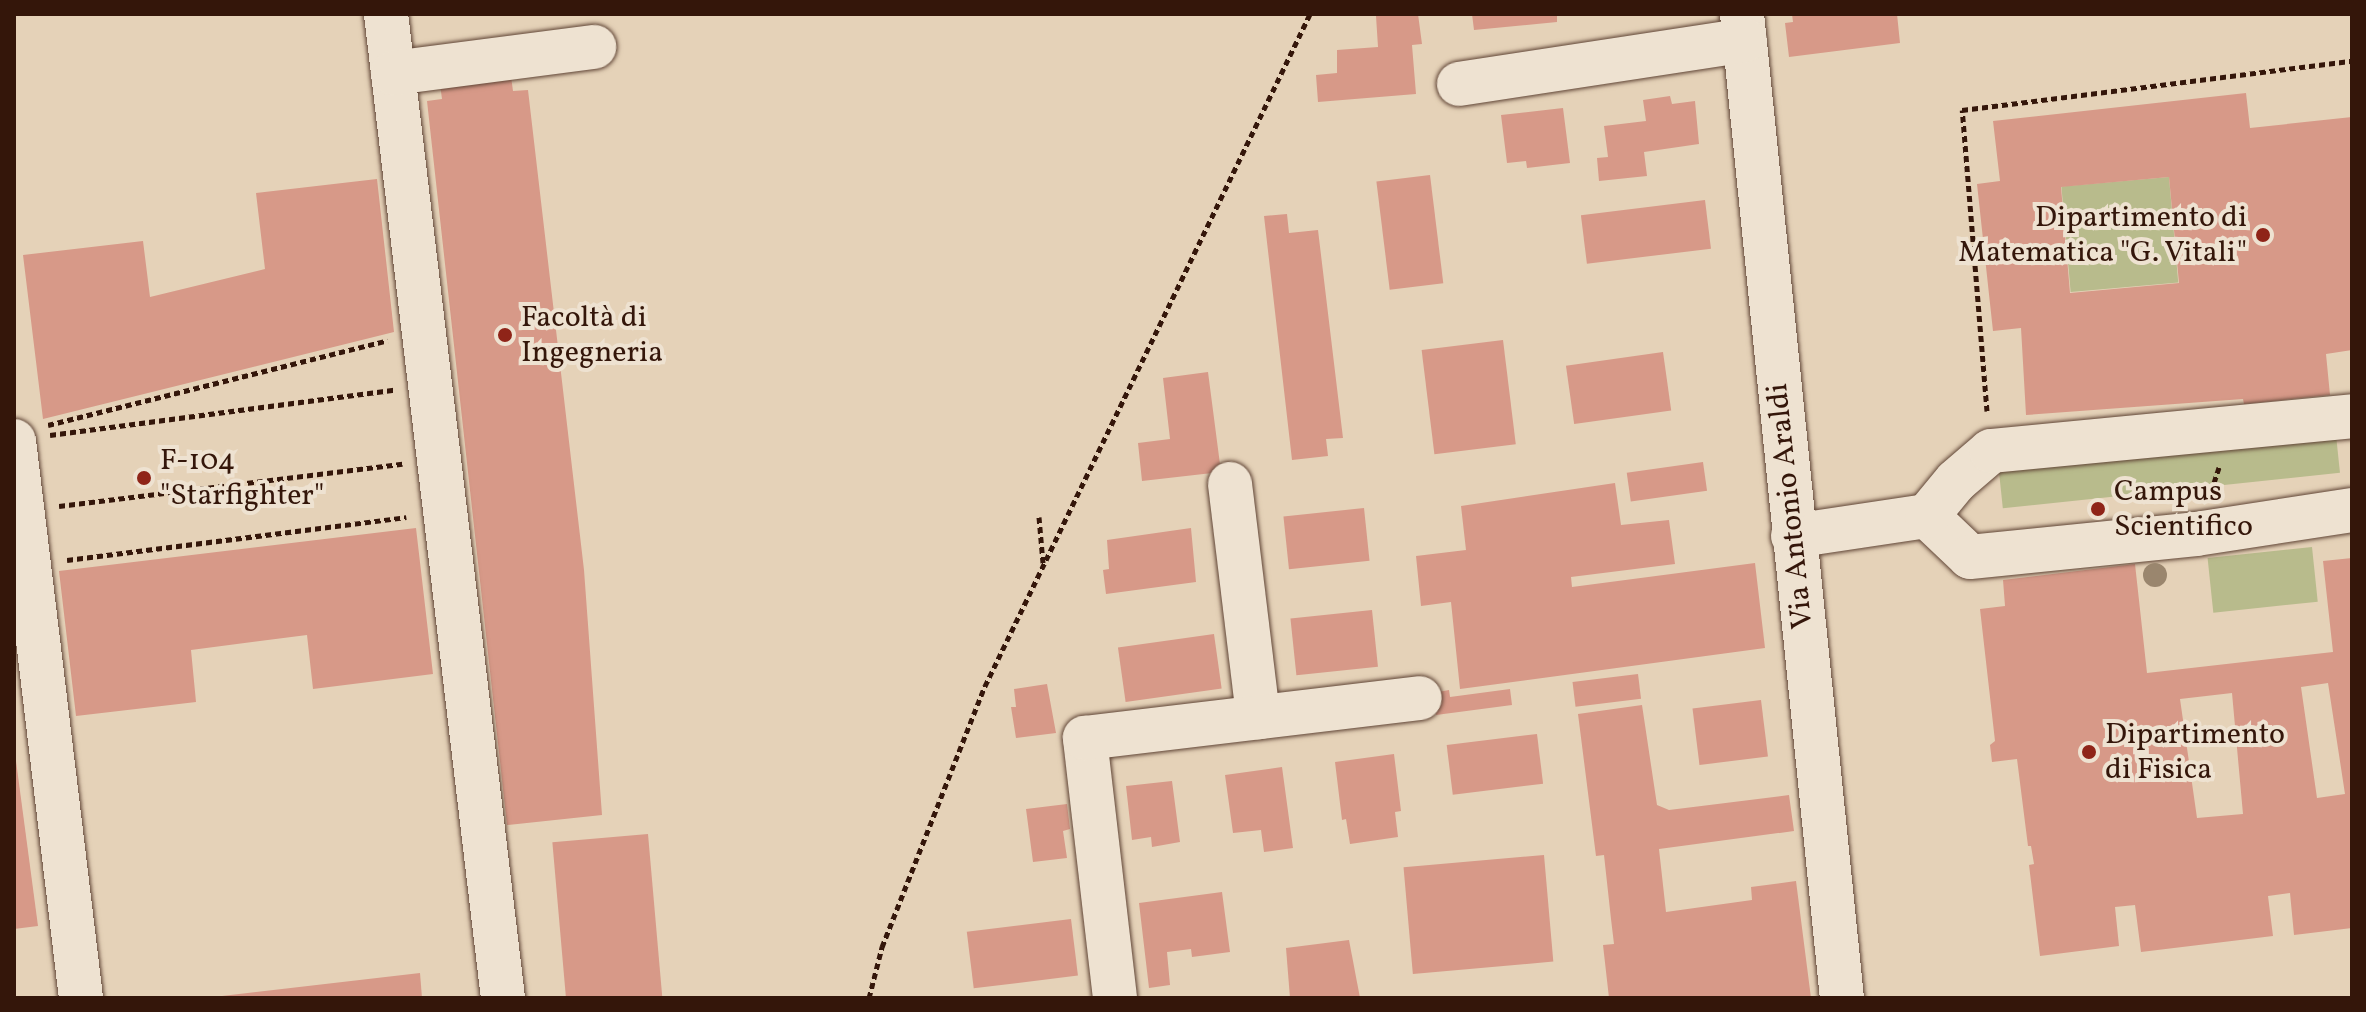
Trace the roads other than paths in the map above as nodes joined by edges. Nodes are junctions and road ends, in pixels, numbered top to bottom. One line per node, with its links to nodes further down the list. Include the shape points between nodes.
1 (386, 14): 4 (street)
2 (1744, 27): 5 (street); 11 (street, Via Antonio Araldi)
3 (594, 47): 4 (street)
4 (393, 73): 15 (street)
5 (1459, 84)
6 (2352, 416): 10 (street, via 1991,451)
7 (33, 435): 14 (street, via 23,511)
8 (1230, 484): 13 (street)
9 (2352, 510): 10 (street, via 2196,534 1970,557)
10 (1927, 516): 11 (street)
11 (1793, 536): 17 (street, Via Antonio Araldi)
12 (1420, 698): 13 (street)
13 (1258, 717): 16 (street, via 1085,738)
14 (81, 998)
15 (503, 998)
16 (1115, 998)
17 (1842, 998)

